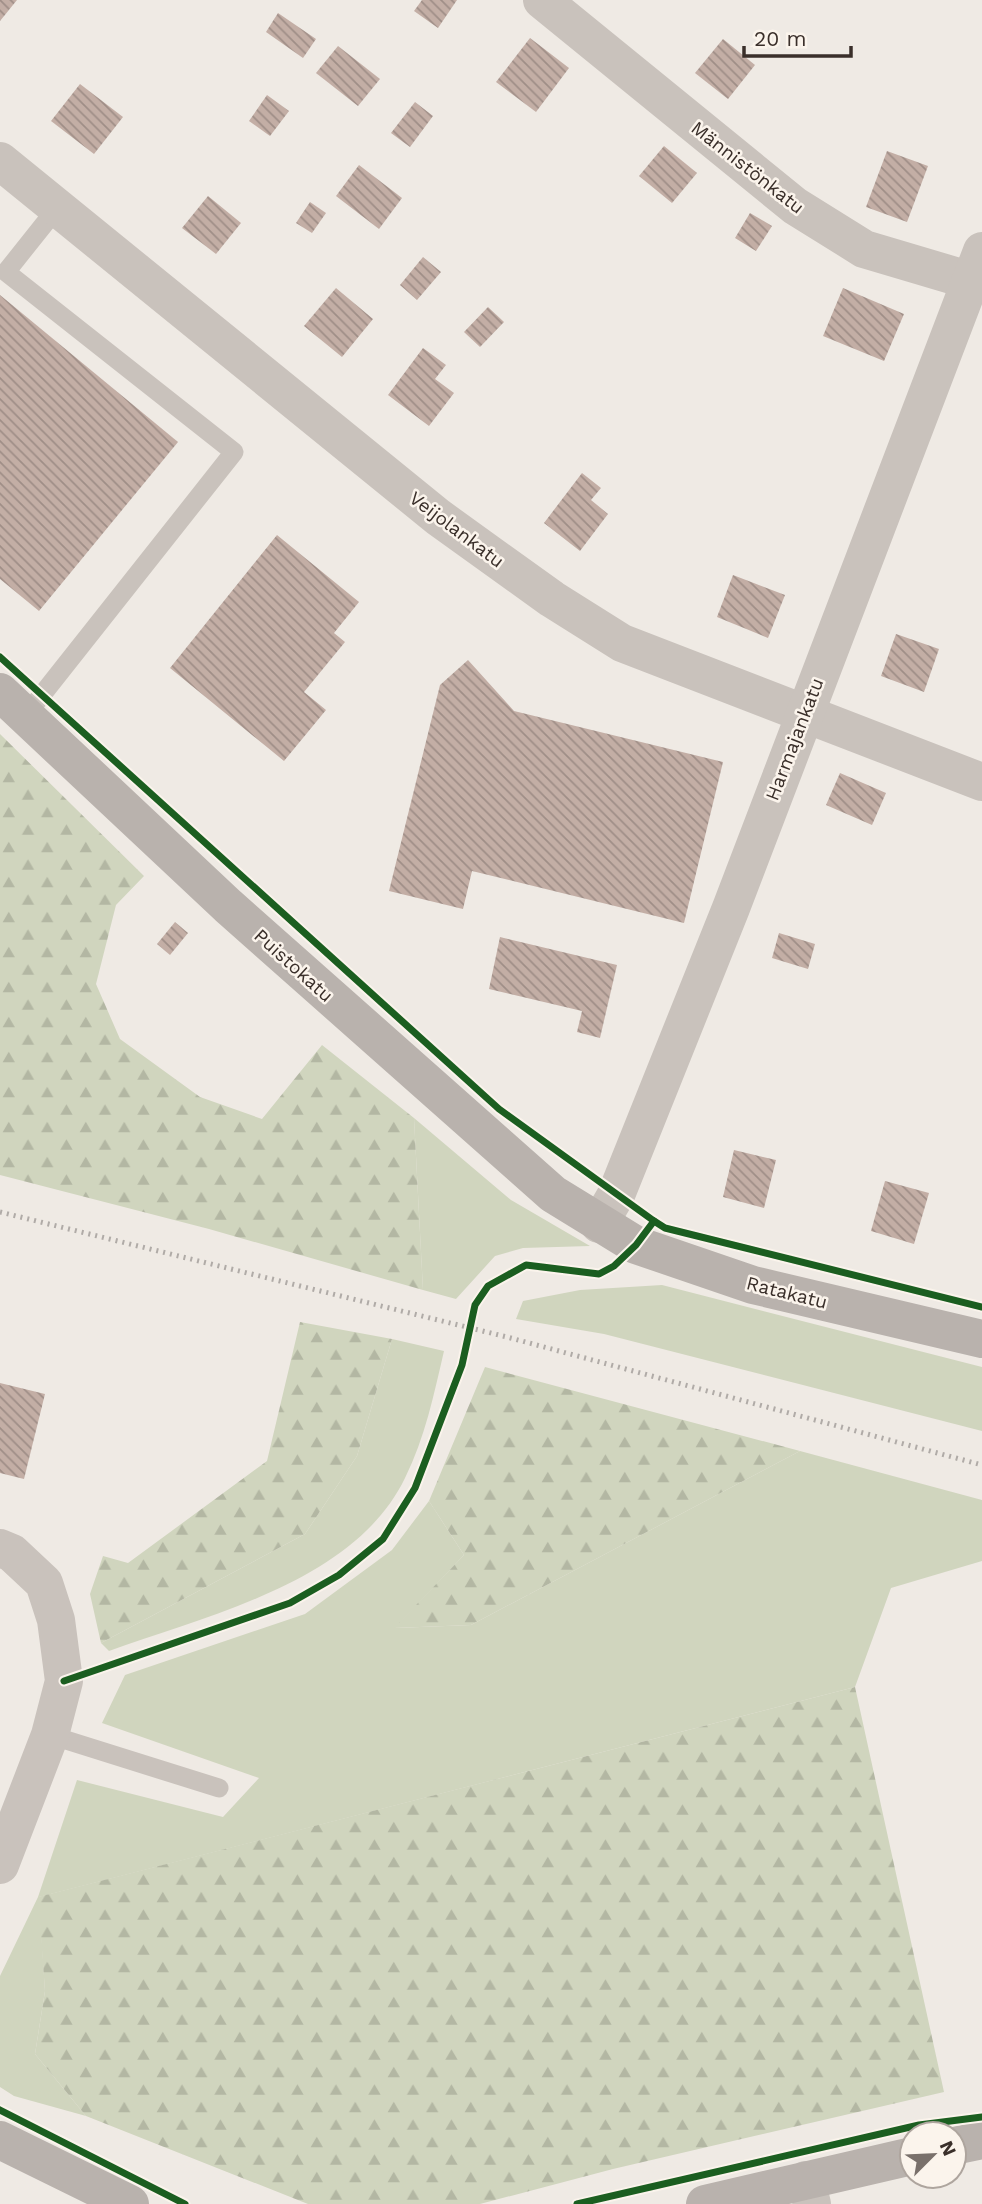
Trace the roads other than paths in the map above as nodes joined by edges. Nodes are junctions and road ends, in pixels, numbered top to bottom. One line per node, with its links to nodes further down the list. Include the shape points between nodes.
1 (541, 0): 4 (street, Männistönkatu, via 794,206 864,249)
2 (0, 161): 3 (street, Veijolankatu)
3 (57, 208): 5 (lane, via 6,272 234,452); 6 (street, Veijolankatu, via 438,517 552,599 622,643)
4 (978, 272): 6 (street, Harmajankatu)
5 (13, 704): 8 (street, Puistokatu, via 228,906 502,1151 553,1194)
6 (802, 715): 7 (street, Veijolankatu); 8 (street, Harmajankatu, via 721,933 616,1195)
7 (982, 782)
8 (599, 1224): 9 (street, Ratakatu, via 636,1245 753,1285)
9 (982, 1339)
10 (0, 1548): 11 (street, via 12,1553 44,1583 56,1620 64,1681)
11 (50, 1735): 12 (lane); 13 (street)
12 (219, 1788)
13 (0, 1865)
14 (0, 2140): 17 (street)
15 (898, 2161): 16 (street)
16 (809, 2192): 18 (street)
17 (130, 2204)
18 (705, 2204)

